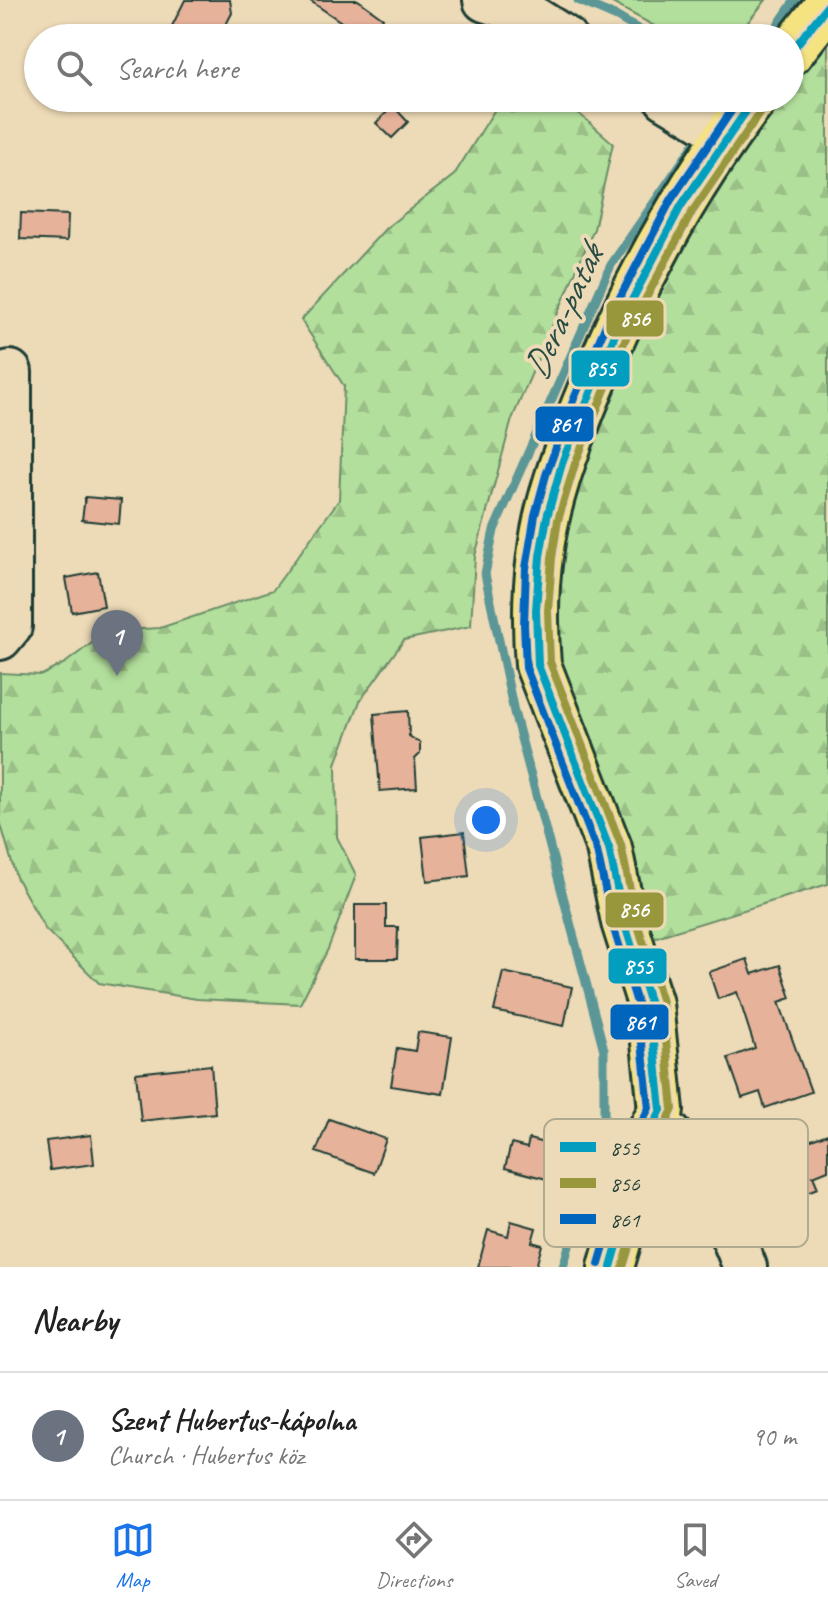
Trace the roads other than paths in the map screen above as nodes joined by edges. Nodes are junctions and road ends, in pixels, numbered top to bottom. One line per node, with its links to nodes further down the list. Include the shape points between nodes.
1 (485, 0): 3 (street)
2 (828, 5): 4 (main road)
3 (543, 24)
4 (804, 35)
5 (689, 112): 7 (street)
6 (741, 112): 7 (main road)
7 (721, 131): 10 (main road, via 601,362 556,484 539,569 535,633 538,665 609,848 624,922 650,1004)
8 (10, 372): 9 (street)
9 (5, 632)
10 (661, 1110): 11 (main road); 12 (street)
11 (656, 1119)
12 (661, 1119)
13 (617, 1247): 15 (main road)
14 (736, 1247): 16 (street)
15 (611, 1267)
16 (745, 1267)

